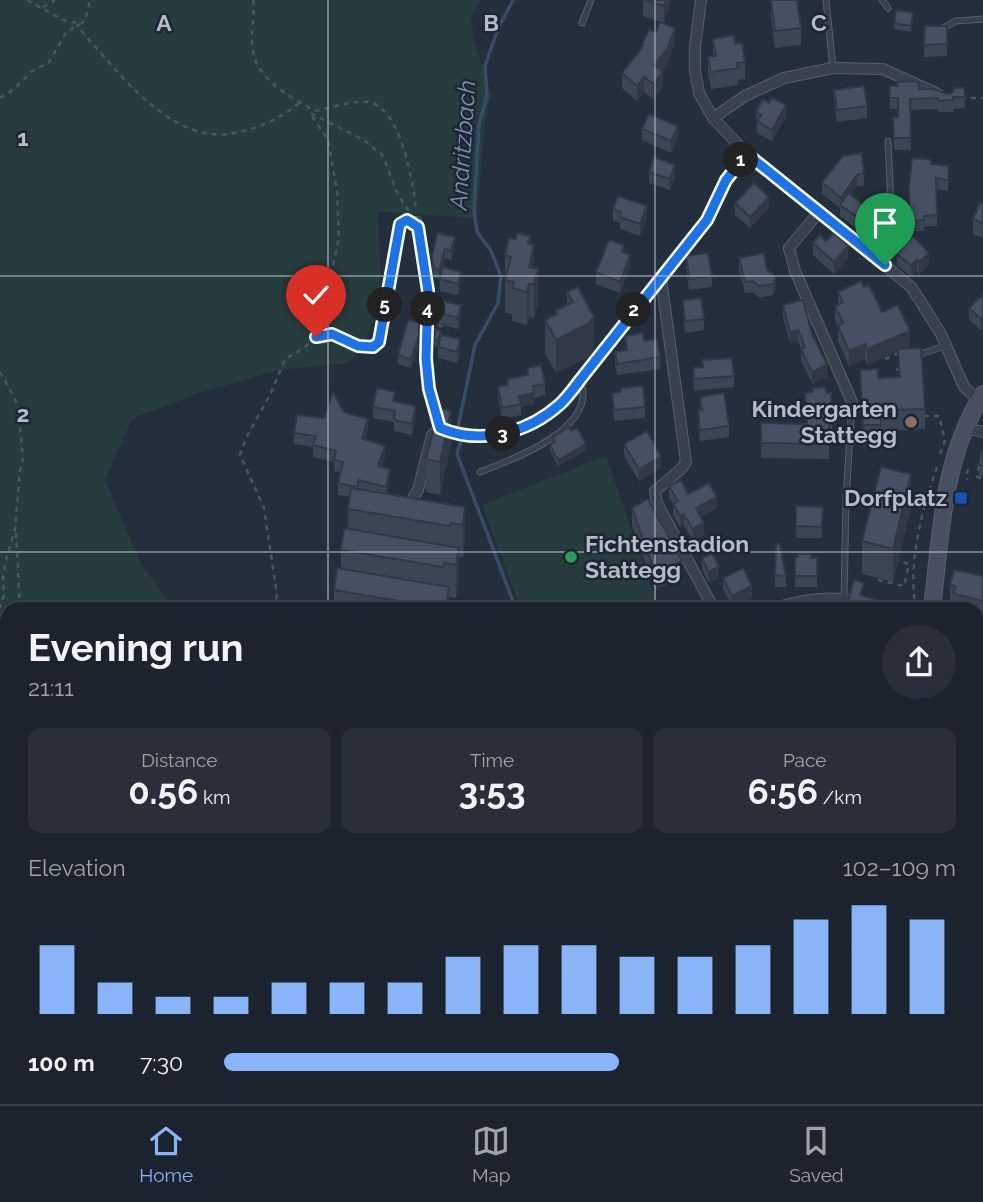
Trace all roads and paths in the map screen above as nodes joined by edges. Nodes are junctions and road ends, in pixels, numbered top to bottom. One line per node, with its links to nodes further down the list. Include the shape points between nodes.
1 (27, 0): 9 (path)
2 (55, 0): 9 (path)
3 (90, 0): 13 (path, via 85,21)
4 (253, 0): 19 (path, via 253,54 271,81)
5 (591, 0): 12 (lane)
6 (701, 0): 20 (street, via 695,71 699,93)
7 (825, 0): 15 (lane)
8 (882, 0): 10 (lane)
9 (42, 7): 13 (path)
10 (888, 8)
11 (983, 19): 14 (lane, via 956,21)
12 (582, 23)
13 (78, 25): 16 (path, via 67,31 49,62); 19 (path, via 140,93 173,120 197,131 222,135 241,131 285,114)
14 (941, 29)
15 (833, 68): 17 (street, via 883,69); 20 (street, via 783,78)
16 (0, 98)
17 (947, 98): 18 (path)
18 (983, 99)
19 (300, 102): 24 (path, via 315,111 368,102 387,113 399,133 415,195)
20 (713, 118): 22 (street)
21 (888, 141): 26 (lane, via 892,230)
22 (747, 154): 23 (street); 27 (street, via 726,180 707,220)
23 (820, 211): 26 (street); 37 (street, via 789,248)
24 (417, 225): 25 (path, via 398,195 383,156 364,140 310,113 328,140 337,191 339,238); 39 (street, via 428,291 429,389); 53 (path, via 407,220 400,224 379,342 373,347 358,346 332,334 316,337 285,359 246,438 240,456 264,508)
25 (333, 265)
26 (885, 265): 28 (street, via 912,288)
27 (661, 278): 34 (street); 54 (street, via 686,462 655,491 657,503)
28 (945, 346): 30 (lane); 36 (street, via 964,387)
29 (902, 351): 31 (path)
30 (920, 354)
31 (885, 359)
32 (909, 367): 35 (path, via 897,369)
33 (0, 372): 47 (path, via 15,397 21,428 23,458)
34 (580, 380): 39 (street, via 560,405 508,433 468,437); 44 (lane, via 585,391 578,416 534,449)
35 (897, 382)
36 (981, 397): 40 (main road)
37 (852, 402): 50 (lane)
38 (924, 416): 42 (path, via 939,416 944,440)
39 (440, 428): 46 (street, via 432,435 418,490)
40 (964, 428): 41 (street); 42 (main road)
41 (983, 432)
42 (957, 444): 57 (main road)
43 (983, 462): 45 (path, via 977,477)
44 (480, 472)
45 (983, 479)
46 (407, 508)
47 (15, 529): 51 (path); 52 (path)
48 (898, 561): 49 (path, via 909,564 904,586)
49 (878, 580)
50 (844, 598): 55 (street); 56 (street)
51 (2, 602)
52 (20, 602)
53 (276, 602)
54 (710, 602)
55 (792, 602)
56 (860, 602)
57 (933, 602)

